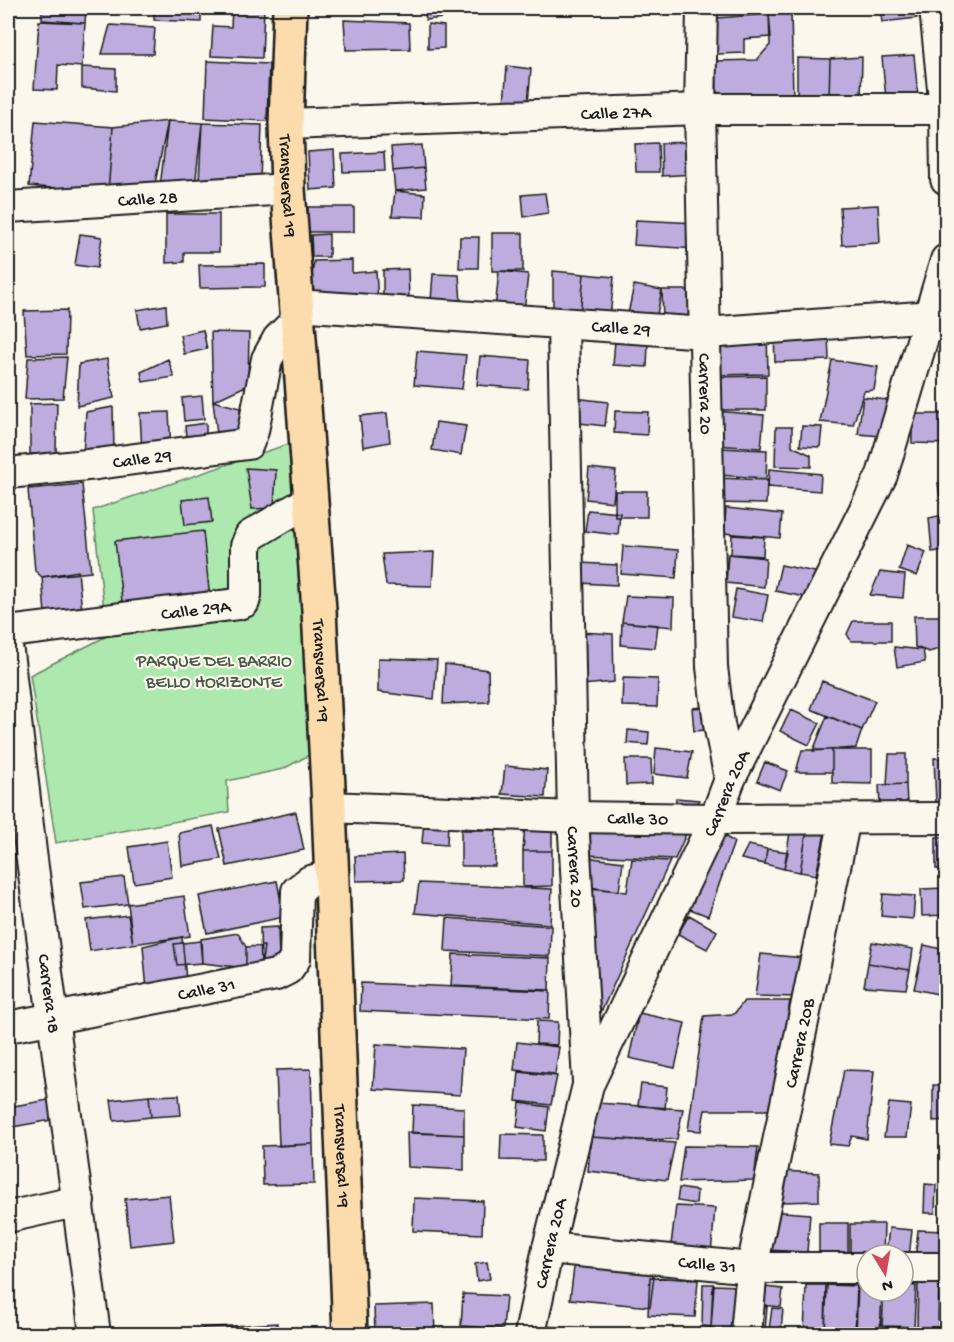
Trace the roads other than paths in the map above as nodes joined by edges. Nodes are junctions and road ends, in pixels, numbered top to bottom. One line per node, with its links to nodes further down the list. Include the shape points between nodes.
1 (290, 8): 6 (main road, Transversal 19)
2 (702, 8): 4 (street, Carrera 20)
3 (935, 8): 5 (street)
4 (700, 109): 5 (street, Calle 27A); 6 (street, Calle 27A); 14 (street, Carrera 20)
5 (945, 109): 7 (street)
6 (286, 124): 8 (main road, Transversal 19)
7 (946, 178)
8 (288, 189): 9 (street, Calle 28); 11 (main road, Transversal 19)
9 (8, 207)
10 (946, 260): 12 (street, Carrera 20A)
11 (296, 313): 13 (street, Calle 29); 15 (street, Calle 29, via 267,359 254,431 248,444); 16 (main road, Transversal 19)
12 (938, 315): 14 (street, Calle 29); 20 (street, Carrera 20A, via 882,475)
13 (563, 324): 14 (street, Calle 29); 22 (street, Carrera 20)
14 (706, 333): 20 (street, Carrera 20, via 712,667)
15 (8, 472)
16 (312, 499): 17 (street, Calle 29A, via 250,536 246,546 244,602); 21 (main road, Transversal 19)
17 (8, 632)
18 (8, 652): 19 (street, Carrera 18)
19 (12, 730): 27 (street, Carrera 18)
20 (730, 779): 24 (street, Carrera 20A)
21 (329, 807): 22 (street, Calle 30); 26 (main road, Transversal 19)
22 (573, 817): 24 (street, Calle 30); 29 (street, Carrera 20)
23 (946, 818): 25 (street, Calle 30)
24 (715, 819): 25 (street, Calle 30); 29 (street, Carrera 20A)
25 (845, 819): 33 (street, Carrera 20B)
26 (331, 876): 27 (street, Calle 31, via 310,881 297,891 295,959 288,969 276,975); 37 (main road, Transversal 19)
27 (54, 1018): 28 (street, Calle 31); 30 (street, Carrera 18)
28 (8, 1027)
29 (588, 1085): 32 (street, Carrera 20A)
30 (79, 1201): 31 (street); 38 (street, Carrera 18)
31 (8, 1218)
32 (548, 1248): 33 (street, Calle 31); 39 (street, Carrera 20A)
33 (752, 1268): 34 (street, Calle 31); 40 (street)
34 (855, 1268)
35 (915, 1268): 36 (street)
36 (946, 1268)
37 (347, 1326)
38 (95, 1335)
39 (530, 1335)
40 (746, 1335)

